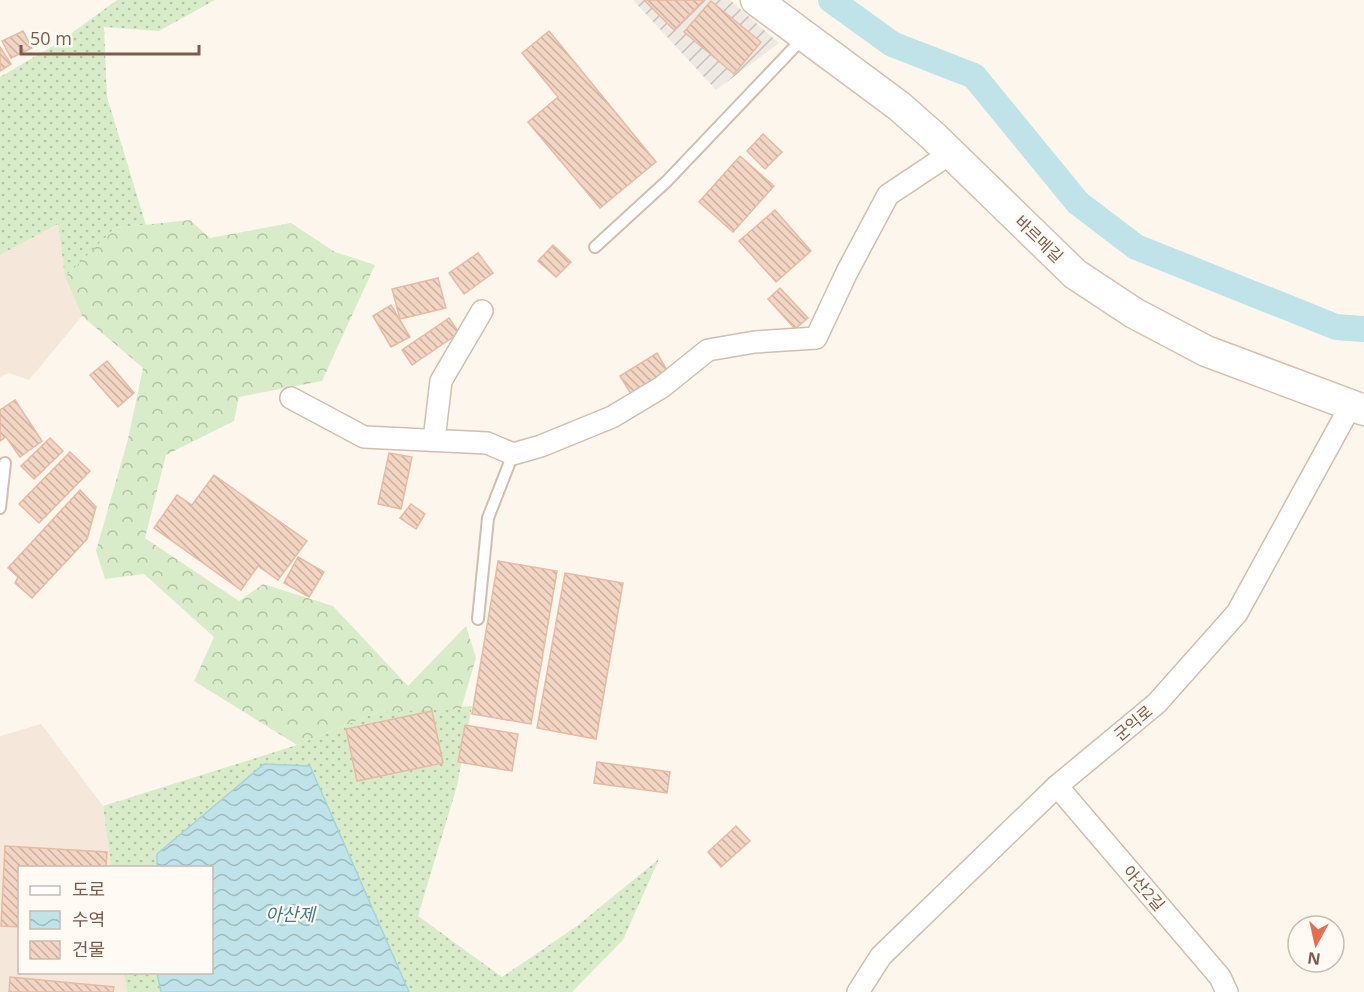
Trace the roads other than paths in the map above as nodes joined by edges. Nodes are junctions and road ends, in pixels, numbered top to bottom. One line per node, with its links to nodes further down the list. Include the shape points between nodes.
1 (756, 0): 2 (street, 바르메길)
2 (805, 36): 3 (street, 바르메길, via 898,106); 4 (lane, via 667,181)
3 (951, 153): 7 (street, 바르메길, via 1075,274 1134,313 1206,351); 9 (street, via 888,195 816,338 708,350 662,387 612,417)
4 (595, 247)
5 (482, 311): 8 (street, via 441,381)
6 (291, 398): 8 (street, via 364,437)
7 (1357, 409): 13 (street, 군익로, via 1237,613 1157,703)
8 (434, 440): 9 (street, via 487,443)
9 (513, 454): 12 (lane, via 488,518)
10 (5, 463): 11 (lane)
11 (0, 508)
12 (478, 619)
13 (1057, 786): 14 (street, 군익로, via 880,956); 15 (street, 아산2길, via 1220,977)
14 (858, 992)
15 (1227, 992)

